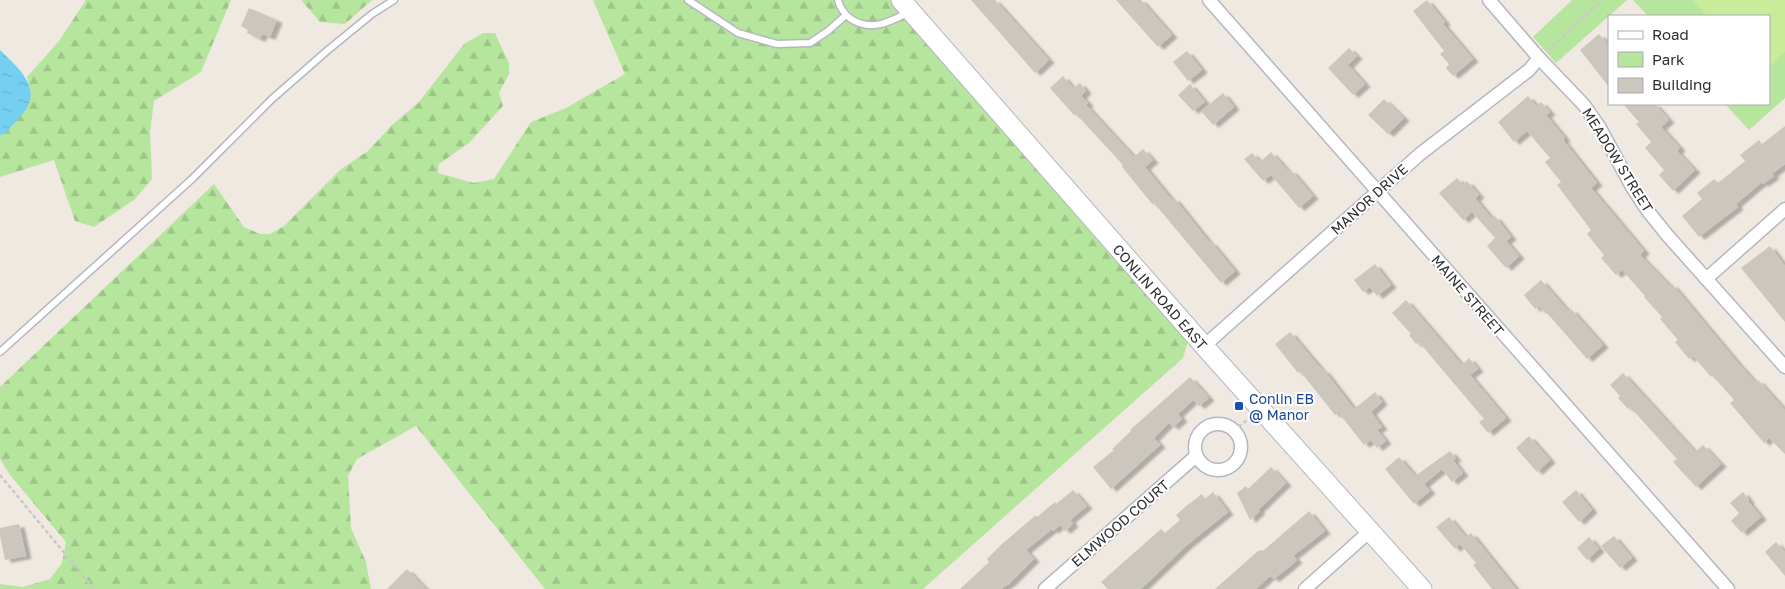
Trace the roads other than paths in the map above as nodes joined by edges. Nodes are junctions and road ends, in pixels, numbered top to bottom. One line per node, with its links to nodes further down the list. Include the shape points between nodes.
1 (394, 0): 13 (lane, via 372,14 272,99 192,179)
2 (688, 0): 7 (lane, via 738,34 777,44 810,43)
3 (838, 0): 7 (lane)
4 (1209, 0): 9 (street, MAINE STREET)
5 (1488, 0): 8 (street, MEADOW STREET)
6 (906, 6): 7 (lane, via 890,22 878,25 857,23); 12 (street, CONLIN ROAD EAST)
7 (846, 15)
8 (1539, 58): 9 (street, MANOR DRIVE, via 1529,70 1420,154); 11 (street, MEADOW STREET, via 1584,105 1648,210)
9 (1377, 192): 12 (street, MANOR DRIVE); 20 (street, MAINE STREET)
10 (1785, 209): 11 (street)
11 (1706, 279): 14 (street, MEADOW STREET)
12 (1204, 346): 16 (street, CONLIN ROAD EAST)
13 (0, 352)
14 (1785, 366)
15 (1196, 456): 15 (street, via 1195,441 1203,428 1210,425 1232,428 1240,440 1240,454 1226,470 1211,470); 17 (street, ELMWOOD COURT)
16 (1370, 531): 18 (street); 19 (street, CONLIN ROAD EAST)
17 (1044, 589)
18 (1305, 589)
19 (1422, 589)
20 (1728, 589)

